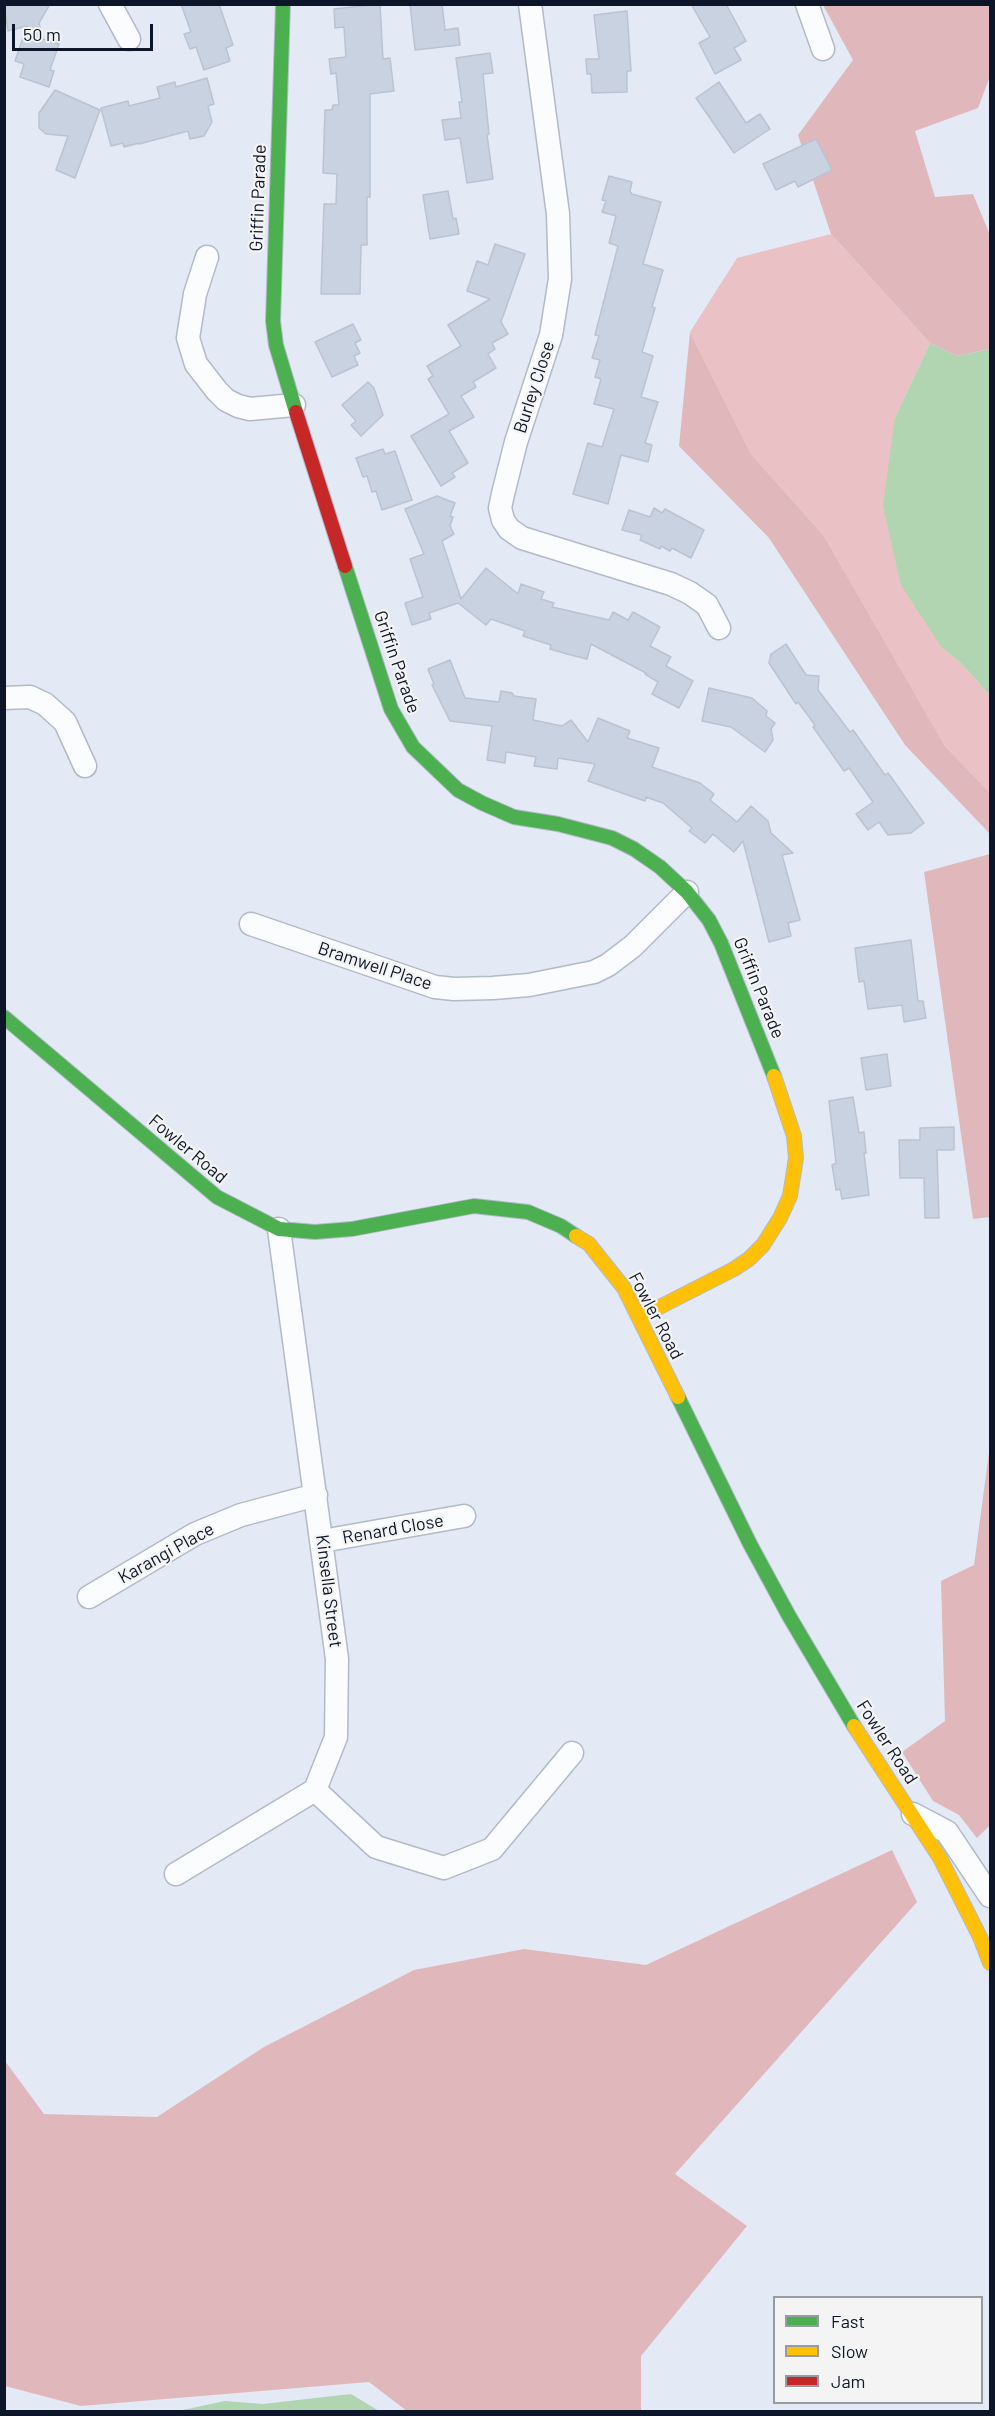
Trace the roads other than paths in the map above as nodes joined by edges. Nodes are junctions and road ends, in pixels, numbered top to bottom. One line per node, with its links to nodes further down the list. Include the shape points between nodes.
1 (110, 4): 5 (street)
2 (283, 4): 8 (street, Griffin Parade, via 273,321)
3 (530, 4): 9 (street, Burley Close, via 558,214 560,279 551,335 503,494 503,520 522,538 690,593 707,605)
4 (807, 4): 6 (street)
5 (129, 39)
6 (823, 49)
7 (207, 257): 8 (street, via 195,294 188,338 196,364 217,391 238,406 250,409)
8 (294, 405): 12 (street, Griffin Parade, via 391,709 413,747 458,790 482,803 514,817 612,838 660,867)
9 (718, 628)
10 (4, 698): 11 (street, via 30,697 45,704 65,722)
11 (85, 766)
12 (687, 892): 13 (street, Bramwell Place, via 633,946 594,972 493,988 435,987); 16 (street, Griffin Parade, via 721,943 776,1079 794,1136 794,1181 772,1233 749,1259)
13 (251, 924)
14 (4, 1017): 15 (street, Fowler Road, via 217,1197)
15 (279, 1229): 16 (street, Fowler Road, via 352,1229 474,1206 528,1212 589,1244 624,1288); 17 (street, Kinsella Street)
16 (640, 1317): 23 (street, Fowler Road, via 789,1616 847,1715)
17 (316, 1495): 19 (street, Kinsella Street); 20 (street, Karangi Place, via 242,1515 195,1534)
18 (464, 1516): 19 (street, Renard Close)
19 (322, 1541): 22 (street, Kinsella Street, via 338,1659 336,1737)
20 (89, 1598)
21 (572, 1753): 22 (street, via 492,1850 444,1868 376,1847)
22 (315, 1790): 24 (street)
23 (912, 1813): 25 (street, via 946,1832); 26 (street, Fowler Road, via 939,1858)
24 (176, 1874)
25 (990, 1896)
26 (990, 1963)

